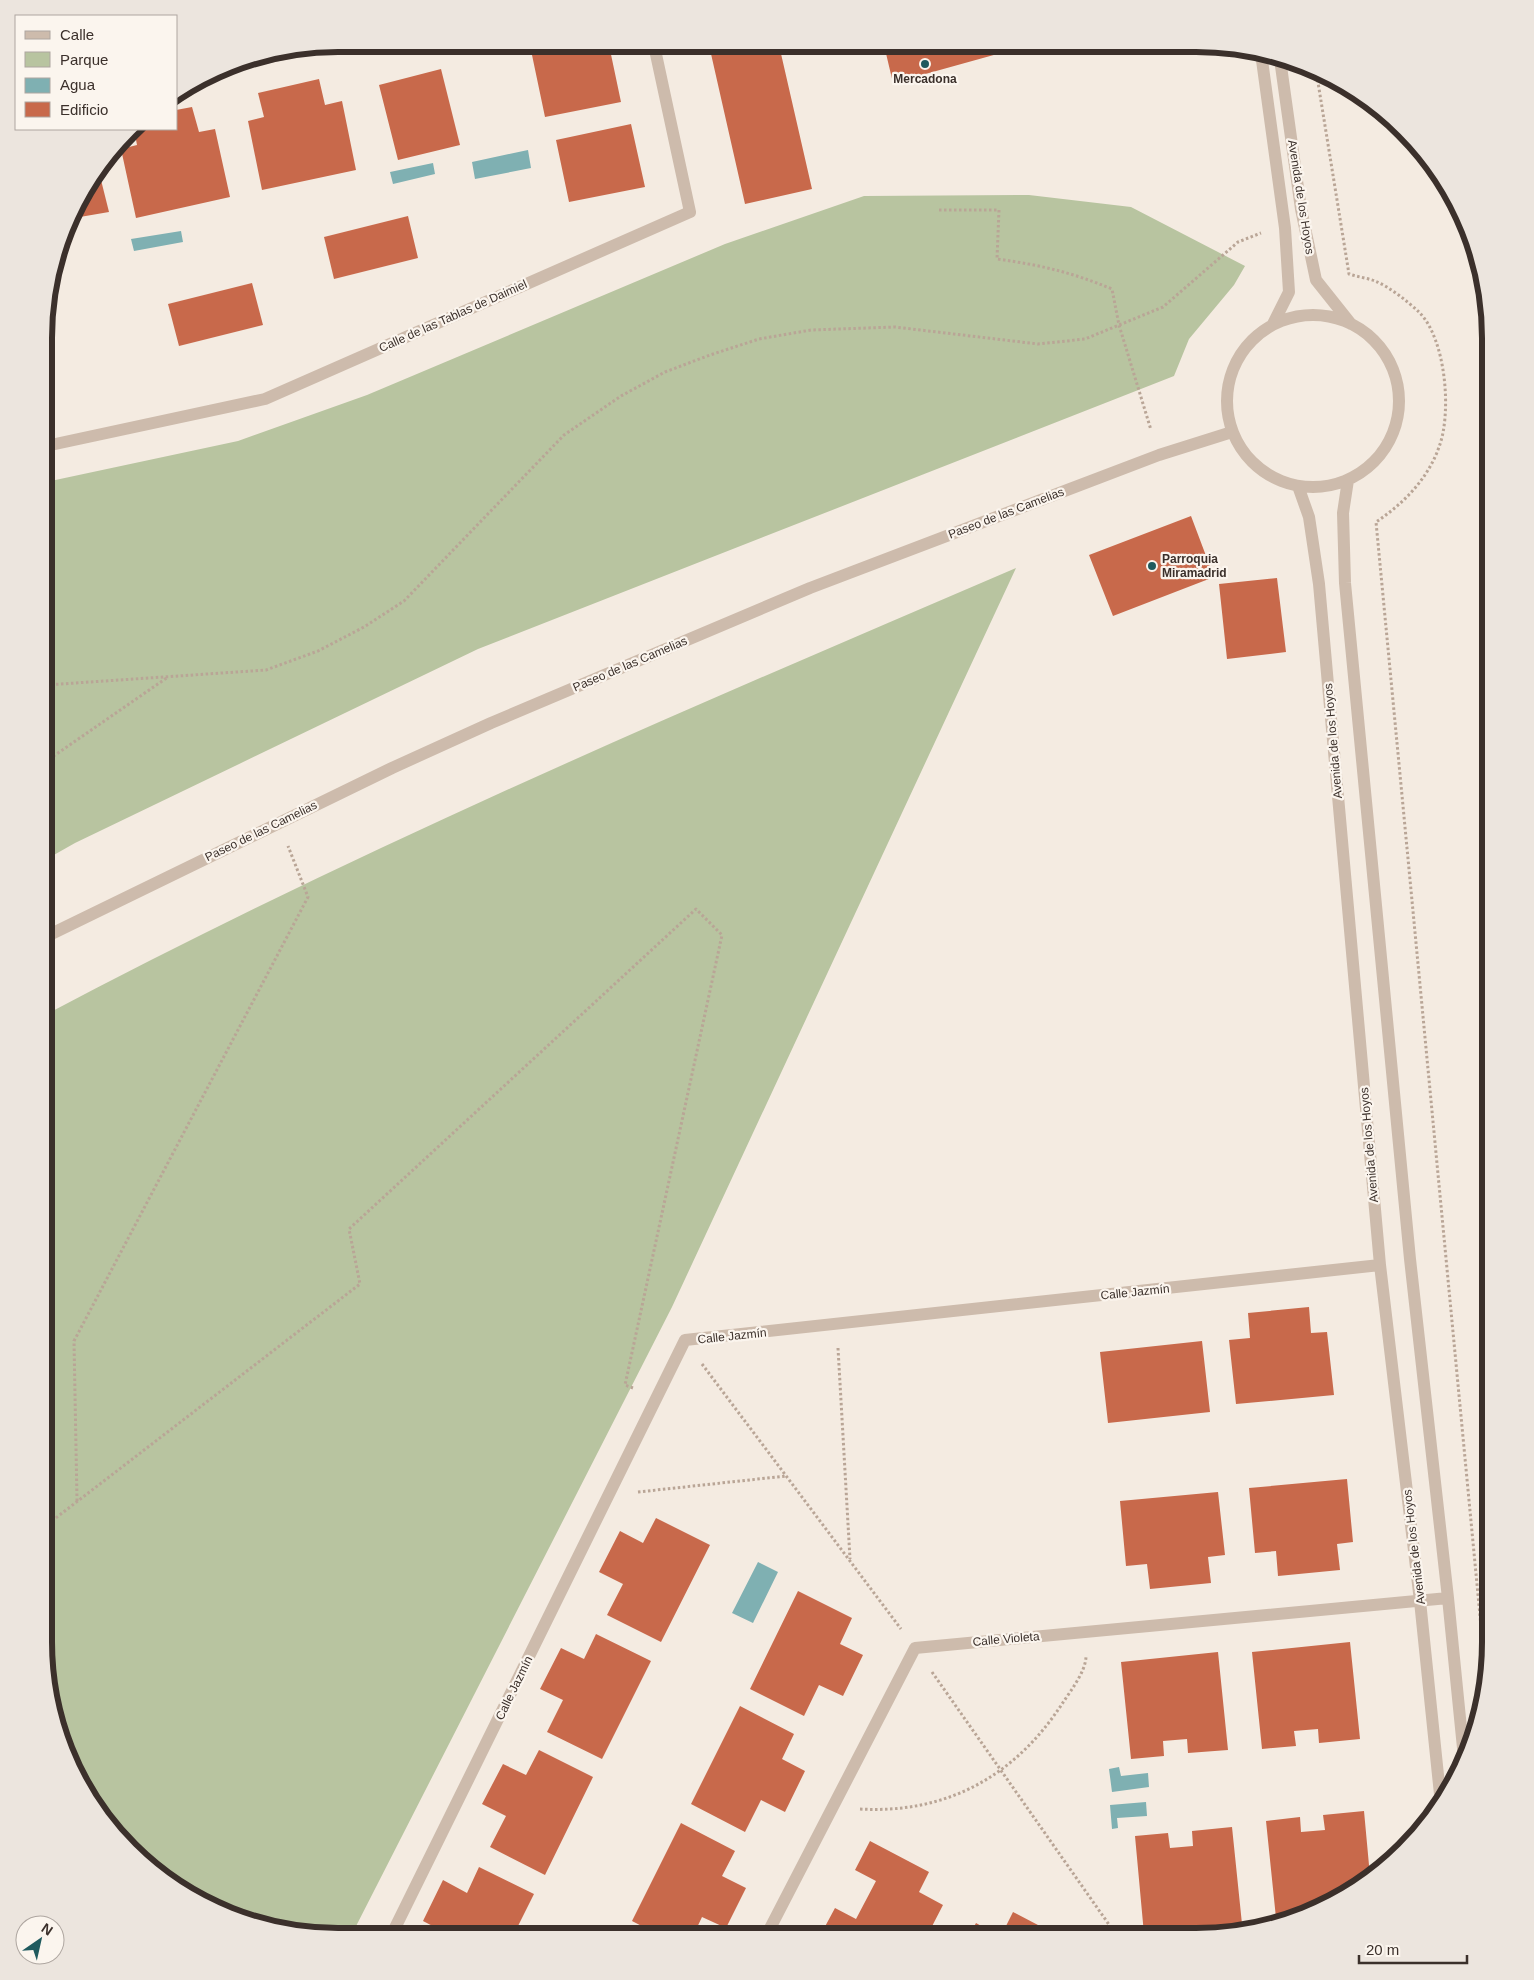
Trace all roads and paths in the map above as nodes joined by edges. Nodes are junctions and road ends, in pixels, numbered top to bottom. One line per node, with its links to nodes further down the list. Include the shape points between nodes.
1 (656, 52): 11 (street, Calle de las Tablas de Daimiel, via 690,212 265,399)
2 (1262, 60): 6 (street, Avenida de los Hoyos)
3 (1281, 66): 8 (street, Avenida de los Hoyos, via 1301,209 1316,280)
4 (1318, 80): 31 (path, via 1349,274 1376,281 1420,314 1434,337 1444,373 1448,407 1439,447 1420,482 1400,506 1376,522)
5 (939, 210): 9 (path, via 999,210 996,259 1042,265 1112,289)
6 (1285, 228): 7 (street, Avenida de los Hoyos, via 1289,292); 9 (path, via 1252,235 1238,242 1163,307)
7 (1273, 324): 8 (street, via 1292,317 1312,315 1332,317); 10 (street, via 1248,344 1232,370 1226,401)
8 (1351, 324): 13 (street, via 1374,340 1390,363 1398,389 1398,416 1388,443 1372,464)
9 (1119, 325): 12 (path); 15 (path, via 1085,339 1038,344 896,327 811,330 759,339 710,355 665,372 630,391 564,435 404,601 364,627 318,651 266,670)
10 (1232, 432): 12 (street, Paseo de las Camelias); 14 (street, via 1247,457 1270,476)
11 (52, 445)
12 (1159, 455): 18 (street, Paseo de las Camelias, via 810,588 491,723)
13 (1348, 480): 14 (street, via 1323,487); 28 (street, via 1343,513 1346,593 1410,1259)
14 (1298, 486): 20 (street, Avenida de los Hoyos, via 1308,517 1319,584)
15 (169, 676): 16 (path); 17 (path)
16 (52, 685)
17 (52, 757)
18 (278, 823): 19 (street, Paseo de las Camelias); 25 (path, via 308,897 74,1341)
19 (52, 934)
20 (1380, 1265): 21 (street, Calle Jazmín); 29 (street, Avenida de los Hoyos)
21 (837, 1325): 22 (street, Calle Jazmín, via 685,1340); 27 (path)
22 (656, 1399): 24 (street, Calle Jazmín); 25 (path, via 625,1385 722,936 696,909 350,1229 360,1284)
23 (787, 1476): 24 (path)
24 (609, 1495): 35 (street, Calle Jazmín)
25 (77, 1501): 26 (path)
26 (52, 1521)
27 (850, 1560)
28 (1448, 1598): 29 (street, Calle Violeta); 32 (street)
29 (1420, 1601): 30 (street, Calle Violeta); 33 (street, Avenida de los Hoyos)
30 (1089, 1631): 34 (street, Calle Violeta, via 915,1648); 34 (path, via 1086,1663 1048,1725 1020,1757 979,1785 934,1804 887,1811 860,1809)
31 (1482, 1637)
32 (1463, 1744)
33 (1440, 1789)
34 (837, 1798): 36 (street, Calle Violeta)
35 (395, 1928)
36 (770, 1928)

